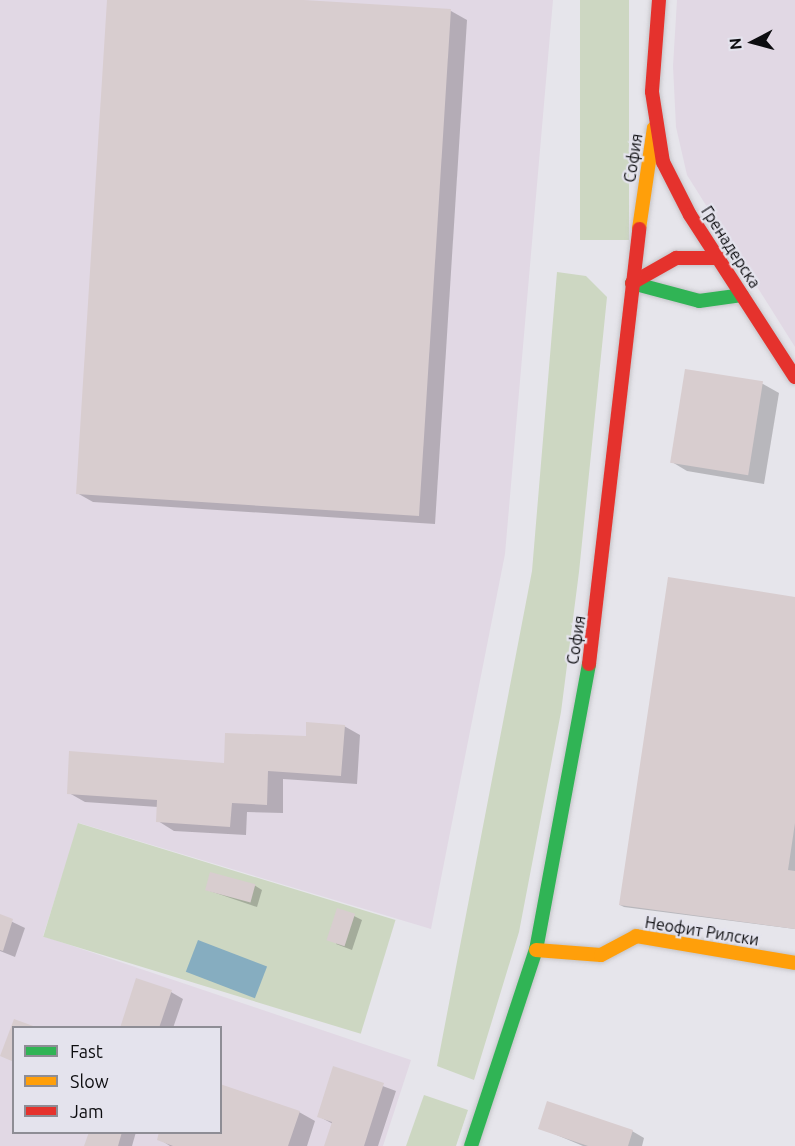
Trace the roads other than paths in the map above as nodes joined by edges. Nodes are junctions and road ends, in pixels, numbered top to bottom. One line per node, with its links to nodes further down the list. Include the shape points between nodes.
1 (659, 0): 2 (street)
2 (654, 128): 3 (street, Гренадерска, via 675,191); 4 (street, София)
3 (718, 258): 4 (street, via 676,258); 5 (street, Гренадерска)
4 (632, 283): 5 (street, via 699,302); 7 (street, София, via 595,634)
5 (742, 296): 6 (street, Гренадерска)
6 (795, 377)
7 (536, 950): 8 (street, Неофит Рилски, via 601,955 636,936); 9 (street, София)
8 (795, 963)
9 (471, 1146)

